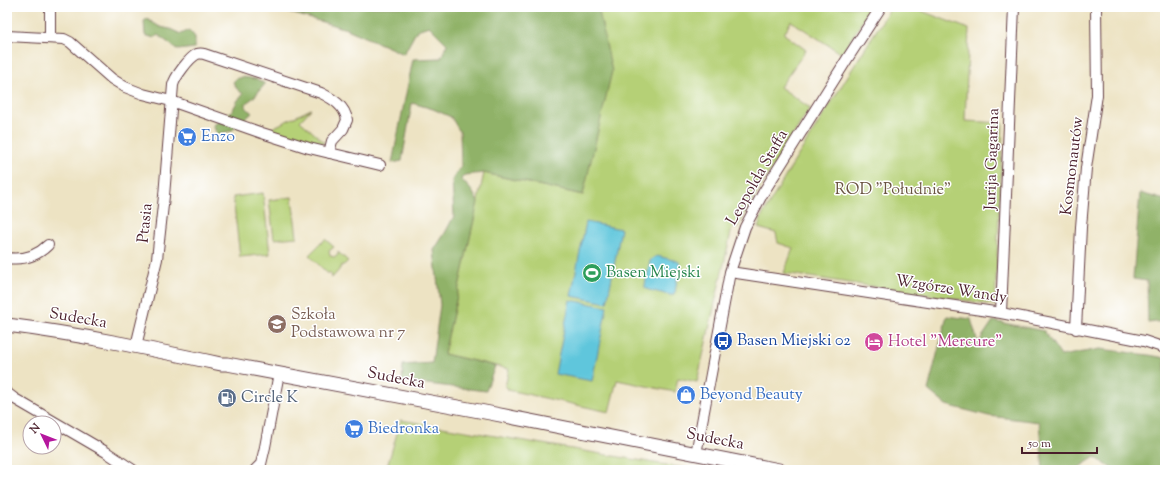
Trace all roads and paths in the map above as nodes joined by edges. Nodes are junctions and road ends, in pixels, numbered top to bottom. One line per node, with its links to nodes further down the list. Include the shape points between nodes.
1 (50, 7): 6 (street)
2 (881, 7): 12 (street, Leopolda Staffa, via 763,193 745,227)
3 (1014, 7): 13 (street, Jurija Gagarina)
4 (1096, 7): 15 (street, Kosmonautów, via 1097,95 1086,168)
5 (7, 36): 6 (street)
6 (50, 38): 7 (street, via 70,42 112,79 125,87)
7 (171, 101): 8 (street); 8 (street, Ptasia, via 172,85 177,75 195,56 204,54 321,93 339,104 347,120 332,141); 16 (street, Ptasia, via 157,259)
8 (329, 153): 9 (street)
9 (380, 165)
10 (48, 245): 11 (street, via 23,258)
11 (7, 258)
12 (730, 272): 13 (street, Wzgórze Wandy); 20 (street, Leopolda Staffa)
13 (1001, 313): 15 (street, Wzgórze Wandy)
14 (7, 325): 16 (street, Sudecka)
15 (1076, 328): 17 (street, Wzgórze Wandy)
16 (136, 346): 18 (street, Sudecka)
17 (1165, 348)
18 (279, 373): 20 (street, Sudecka); 22 (street, via 261,464)
19 (7, 393): 21 (street)
20 (696, 454): 23 (street, Sudecka)
21 (133, 470)
22 (255, 470)
23 (779, 470)

